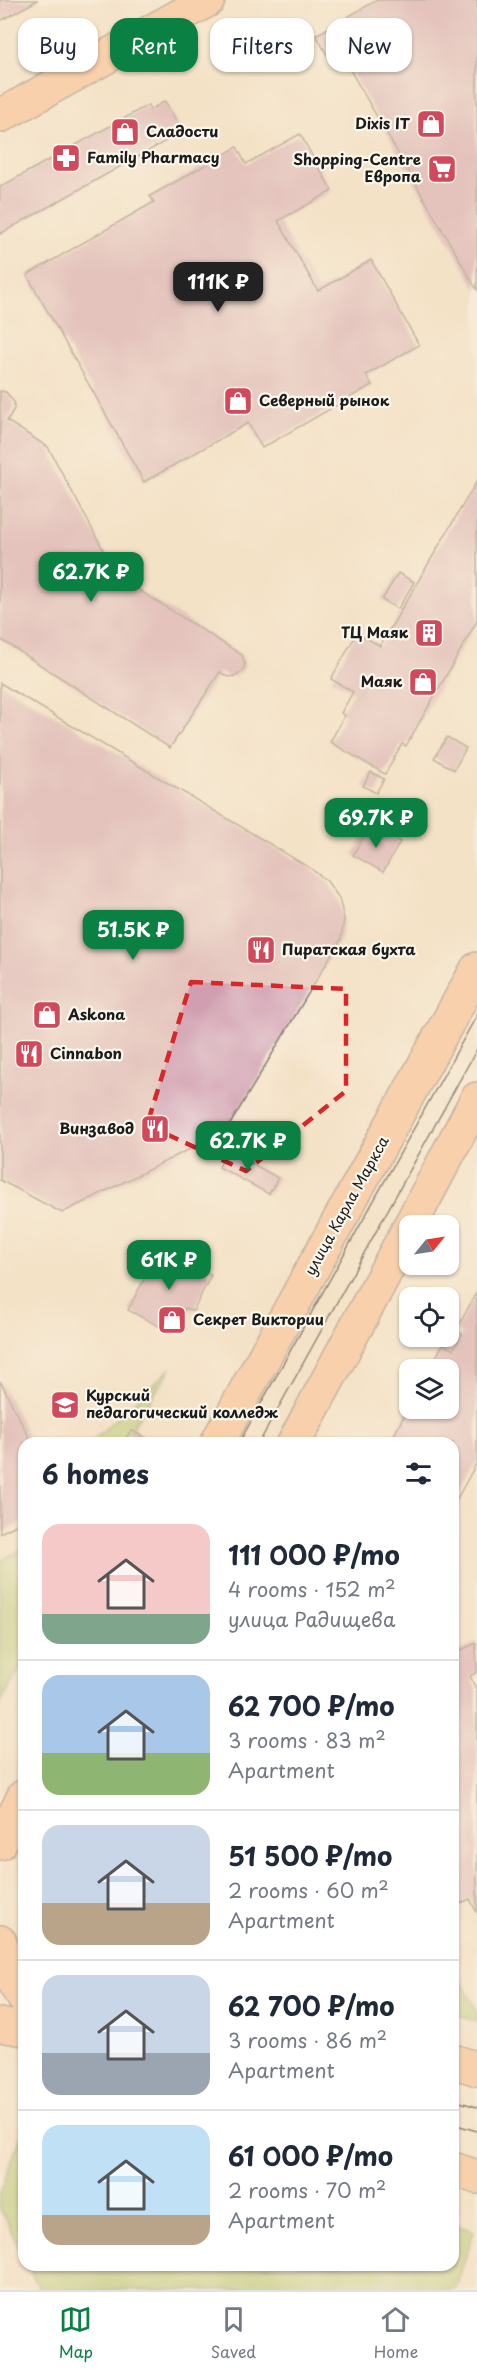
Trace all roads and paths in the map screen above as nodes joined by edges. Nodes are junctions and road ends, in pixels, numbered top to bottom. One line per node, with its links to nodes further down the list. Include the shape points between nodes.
1 (208, 0): 2 (main road)
2 (0, 116)
3 (477, 969): 7 (main road, улица Карла Маркса)
4 (477, 1099): 5 (main road)
5 (416, 1215)
6 (399, 1247): 8 (main road)
7 (220, 1437)
8 (297, 1437)
9 (18, 1808): 10 (main road)
10 (2, 1841)
11 (0, 1942): 12 (main road)
12 (16, 1978)
13 (0, 2025): 14 (main road)
14 (18, 2028)
15 (459, 2063): 16 (main road)
16 (477, 2068)
17 (459, 2171): 18 (main road)
18 (477, 2177)

